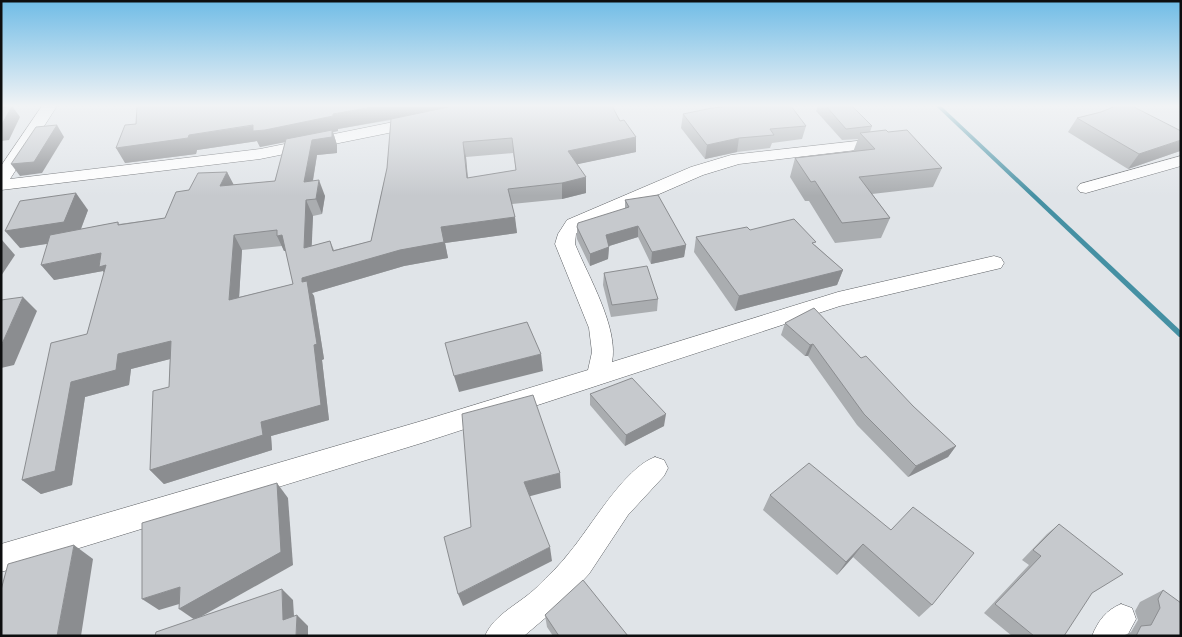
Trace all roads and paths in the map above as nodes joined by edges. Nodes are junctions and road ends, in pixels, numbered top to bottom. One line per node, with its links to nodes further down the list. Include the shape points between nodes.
1 (30, 136): 5 (street)
2 (351, 136): 6 (street, via 260,154)
3 (900, 141): 9 (street, via 736,159 697,171 574,224 566,234 564,244 600,328 603,352)
4 (1181, 161): 7 (street)
5 (1, 179)
6 (1, 185)
7 (1086, 188)
8 (994, 263): 9 (street, via 838,300)
9 (598, 375): 11 (street)
10 (655, 468): 12 (street, via 619,506 579,564 547,598)
11 (1, 558)
12 (500, 636)

